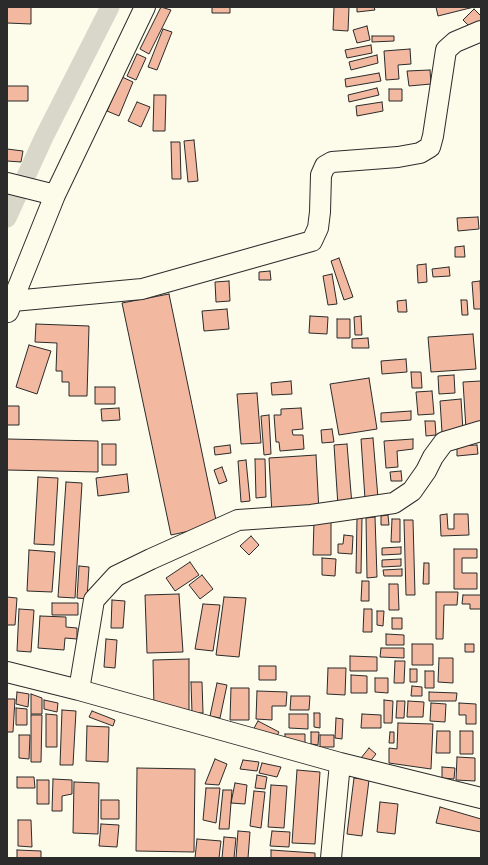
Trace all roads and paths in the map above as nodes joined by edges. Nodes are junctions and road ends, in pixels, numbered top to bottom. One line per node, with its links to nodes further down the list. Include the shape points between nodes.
1 (144, 7): 4 (street)
2 (481, 31): 5 (street, via 455,42 446,50 430,147 420,153 398,157 332,162 325,166 321,175 318,228 312,241 142,289)
3 (7, 183): 4 (street)
4 (48, 193): 5 (street)
5 (10, 308)
6 (481, 431): 8 (street, via 444,442 412,491 394,502 311,515 238,520 116,576 94,600)
7 (7, 672): 8 (street)
8 (80, 690): 9 (street)
9 (340, 763): 10 (street); 11 (street)
10 (481, 798)
11 (331, 858)

